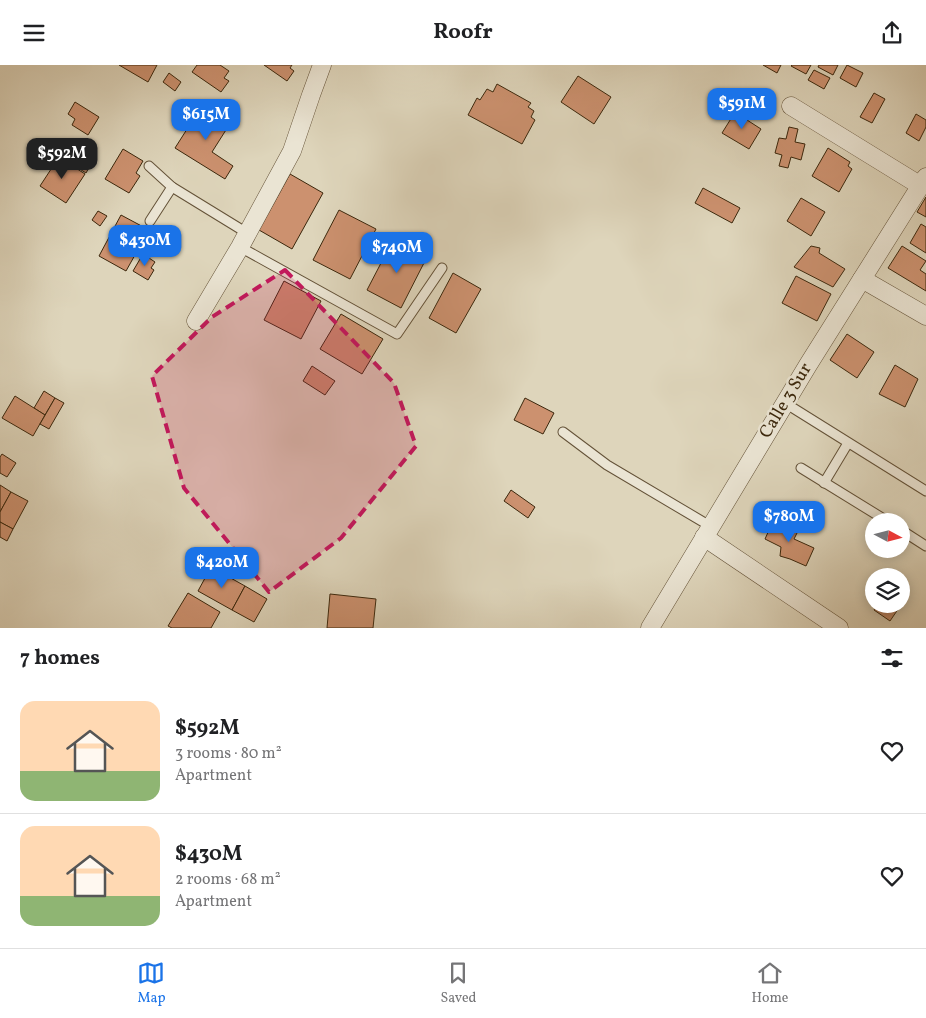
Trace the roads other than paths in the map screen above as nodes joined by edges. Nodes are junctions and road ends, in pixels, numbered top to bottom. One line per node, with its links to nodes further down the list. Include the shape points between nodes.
1 (322, 65): 7 (street, via 292,151)
2 (791, 106): 4 (street)
3 (149, 166): 5 (lane)
4 (923, 181): 9 (street, Calle 3 Sur)
5 (172, 187): 6 (lane); 7 (lane)
6 (150, 221)
7 (243, 240): 8 (lane, via 397,334); 11 (street)
8 (442, 268)
9 (862, 279): 10 (street); 12 (street, Calle 3 Sur)
10 (926, 317)
11 (196, 321)
12 (785, 403): 14 (lane); 19 (street, Calle 3 Sur)
13 (563, 433): 19 (lane)
14 (848, 443): 16 (lane); 17 (lane)
15 (800, 468): 16 (lane)
16 (824, 483): 18 (lane)
17 (926, 491)
18 (874, 513)
19 (707, 531): 22 (street, Calle 3 Sur); 23 (street)
20 (910, 536): 21 (lane)
21 (926, 546)
22 (650, 628)
23 (839, 628)

